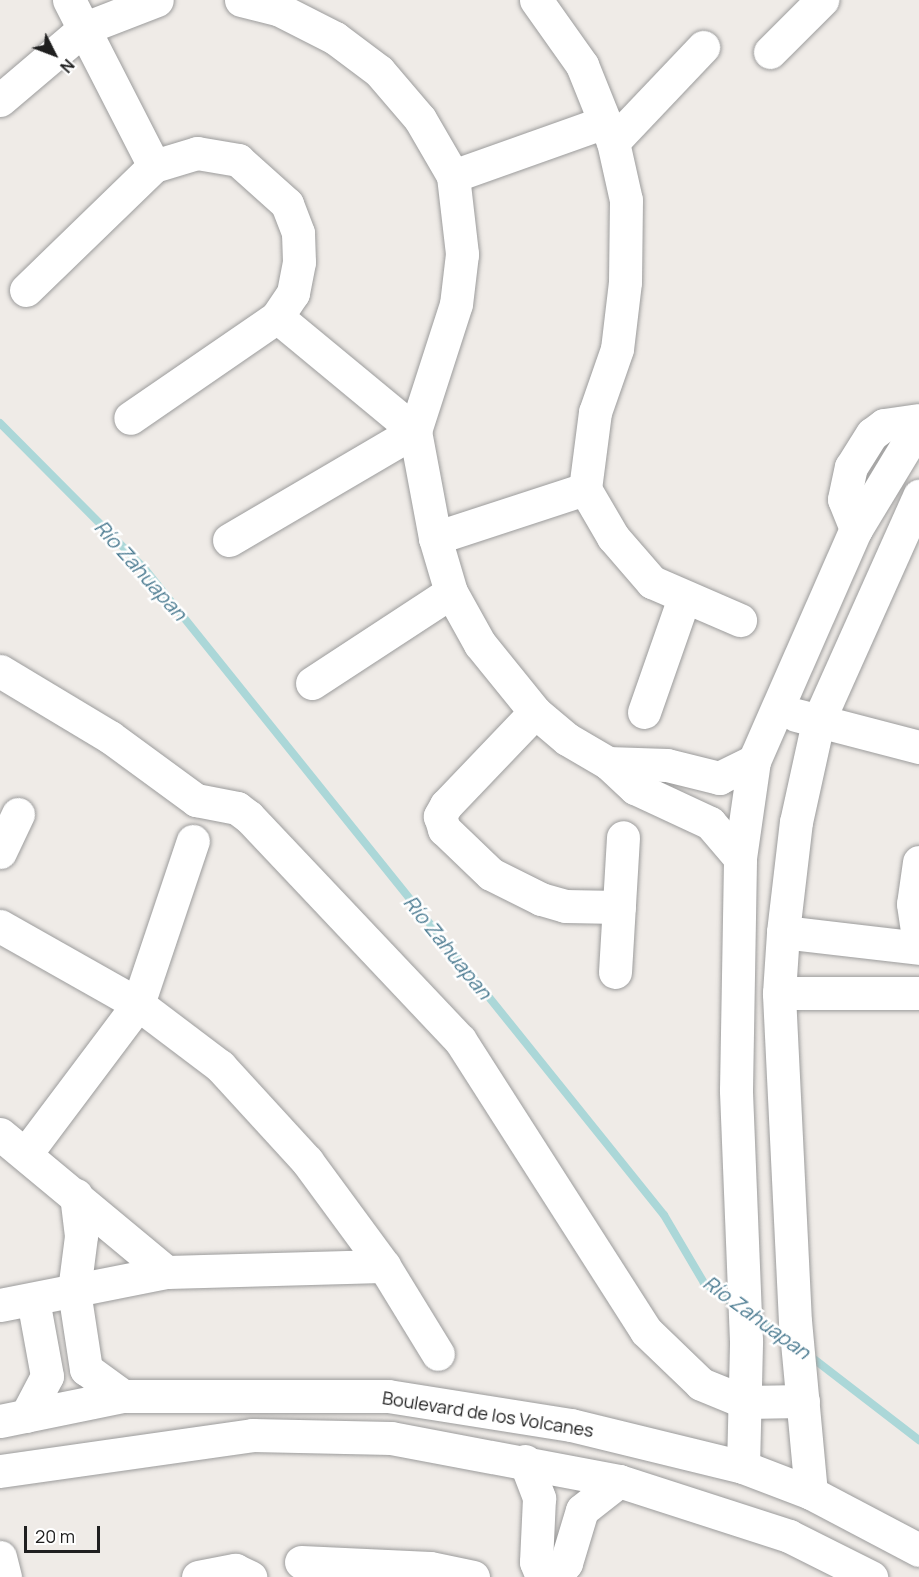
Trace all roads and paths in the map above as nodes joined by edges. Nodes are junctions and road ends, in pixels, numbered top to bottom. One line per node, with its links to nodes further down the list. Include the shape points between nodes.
1 (69, 0): 6 (street)
2 (157, 0): 6 (street)
3 (241, 0): 12 (street, via 297,19 379,71 420,119)
4 (536, 0): 10 (street, via 582,65)
5 (818, 1): 8 (street)
6 (85, 28): 9 (street); 11 (street)
7 (703, 47): 10 (street)
8 (770, 52)
9 (0, 100)
10 (609, 132): 12 (street); 19 (street, via 626,200 625,282 617,349 595,412)
11 (154, 166): 13 (street); 14 (street, via 197,153 238,160 287,204 298,233 299,262 293,293)
12 (453, 176): 18 (street, via 462,254 456,304)
13 (26, 290)
14 (277, 317): 15 (street); 18 (street)
15 (130, 418)
16 (919, 420): 21 (street, via 884,425 872,434 851,467 844,499)
17 (919, 425): 21 (street)
18 (415, 431): 22 (street); 23 (street)
19 (585, 489): 22 (street); 25 (street, via 614,537 652,582)
20 (919, 496): 32 (street)
21 (856, 529): 29 (street)
22 (435, 538): 24 (street)
23 (229, 540)
24 (452, 592): 28 (street); 30 (street, via 480,644)
25 (684, 598): 26 (street); 31 (street)
26 (740, 620)
27 (0, 671): 65 (street, via 110,737 196,800 237,808 249,817 460,1040 646,1330 701,1384)
28 (312, 683)
29 (777, 709): 32 (street); 34 (street)
30 (535, 712): 35 (street); 44 (street, via 446,805 440,816 444,829 491,874 541,899 565,906)
31 (644, 712)
32 (818, 722): 33 (street); 46 (street, via 796,822)
33 (919, 747)
34 (754, 761): 36 (street); 42 (street)
35 (608, 764): 36 (street, via 666,765); 38 (street, via 634,788)
36 (719, 778): 38 (street)
37 (18, 814): 41 (street)
38 (710, 823): 42 (street)
39 (623, 837): 44 (street)
40 (193, 841): 51 (street)
41 (0, 852)
42 (740, 858): 65 (street, via 736,1090)
43 (919, 862): 47 (street, via 913,904)
44 (619, 907): 48 (street)
45 (0, 927): 51 (street)
46 (783, 932): 47 (street); 49 (street)
47 (919, 946)
48 (615, 972)
49 (779, 993): 50 (street); 64 (street, via 795,1322)
50 (919, 993)
51 (138, 1004): 53 (street); 55 (street, via 220,1066 307,1161)
52 (0, 1134): 53 (street)
53 (27, 1152): 54 (street)
54 (76, 1195): 56 (street); 57 (street, via 81,1236)
55 (384, 1266): 56 (street); 60 (street)
56 (166, 1272): 57 (street)
57 (74, 1291): 58 (street); 61 (street)
58 (33, 1300): 59 (street); 62 (street)
59 (0, 1305)
60 (438, 1354)
61 (86, 1369): 62 (street); 63 (street)
62 (47, 1376): 66 (street)
63 (123, 1396): 66 (street, Boulevard de los Volcanes); 68 (street, Boulevard de los Volcanes, via 388,1396 571,1425)
64 (803, 1401): 65 (street); 71 (street)
65 (745, 1402): 68 (street)
66 (13, 1419)
67 (525, 1461): 69 (street, via 391,1438 252,1435); 70 (street); 72 (street)
68 (743, 1467): 71 (street, Boulevard de los Volcanes)
69 (0, 1471)
70 (619, 1481): 73 (street); 83 (street, via 789,1536)
71 (811, 1493): 74 (street, Boulevard de los Volcanes)
72 (539, 1498): 73 (street); 81 (street, via 536,1562)
73 (582, 1510): 82 (street, via 566,1563)
74 (919, 1550)
75 (0, 1557): 77 (street)
76 (301, 1562): 80 (street, via 430,1568)
77 (6, 1577)
78 (198, 1577): 79 (street, via 235,1570)
79 (250, 1577)
80 (472, 1577)
81 (542, 1577)
82 (555, 1577)
83 (871, 1577)

